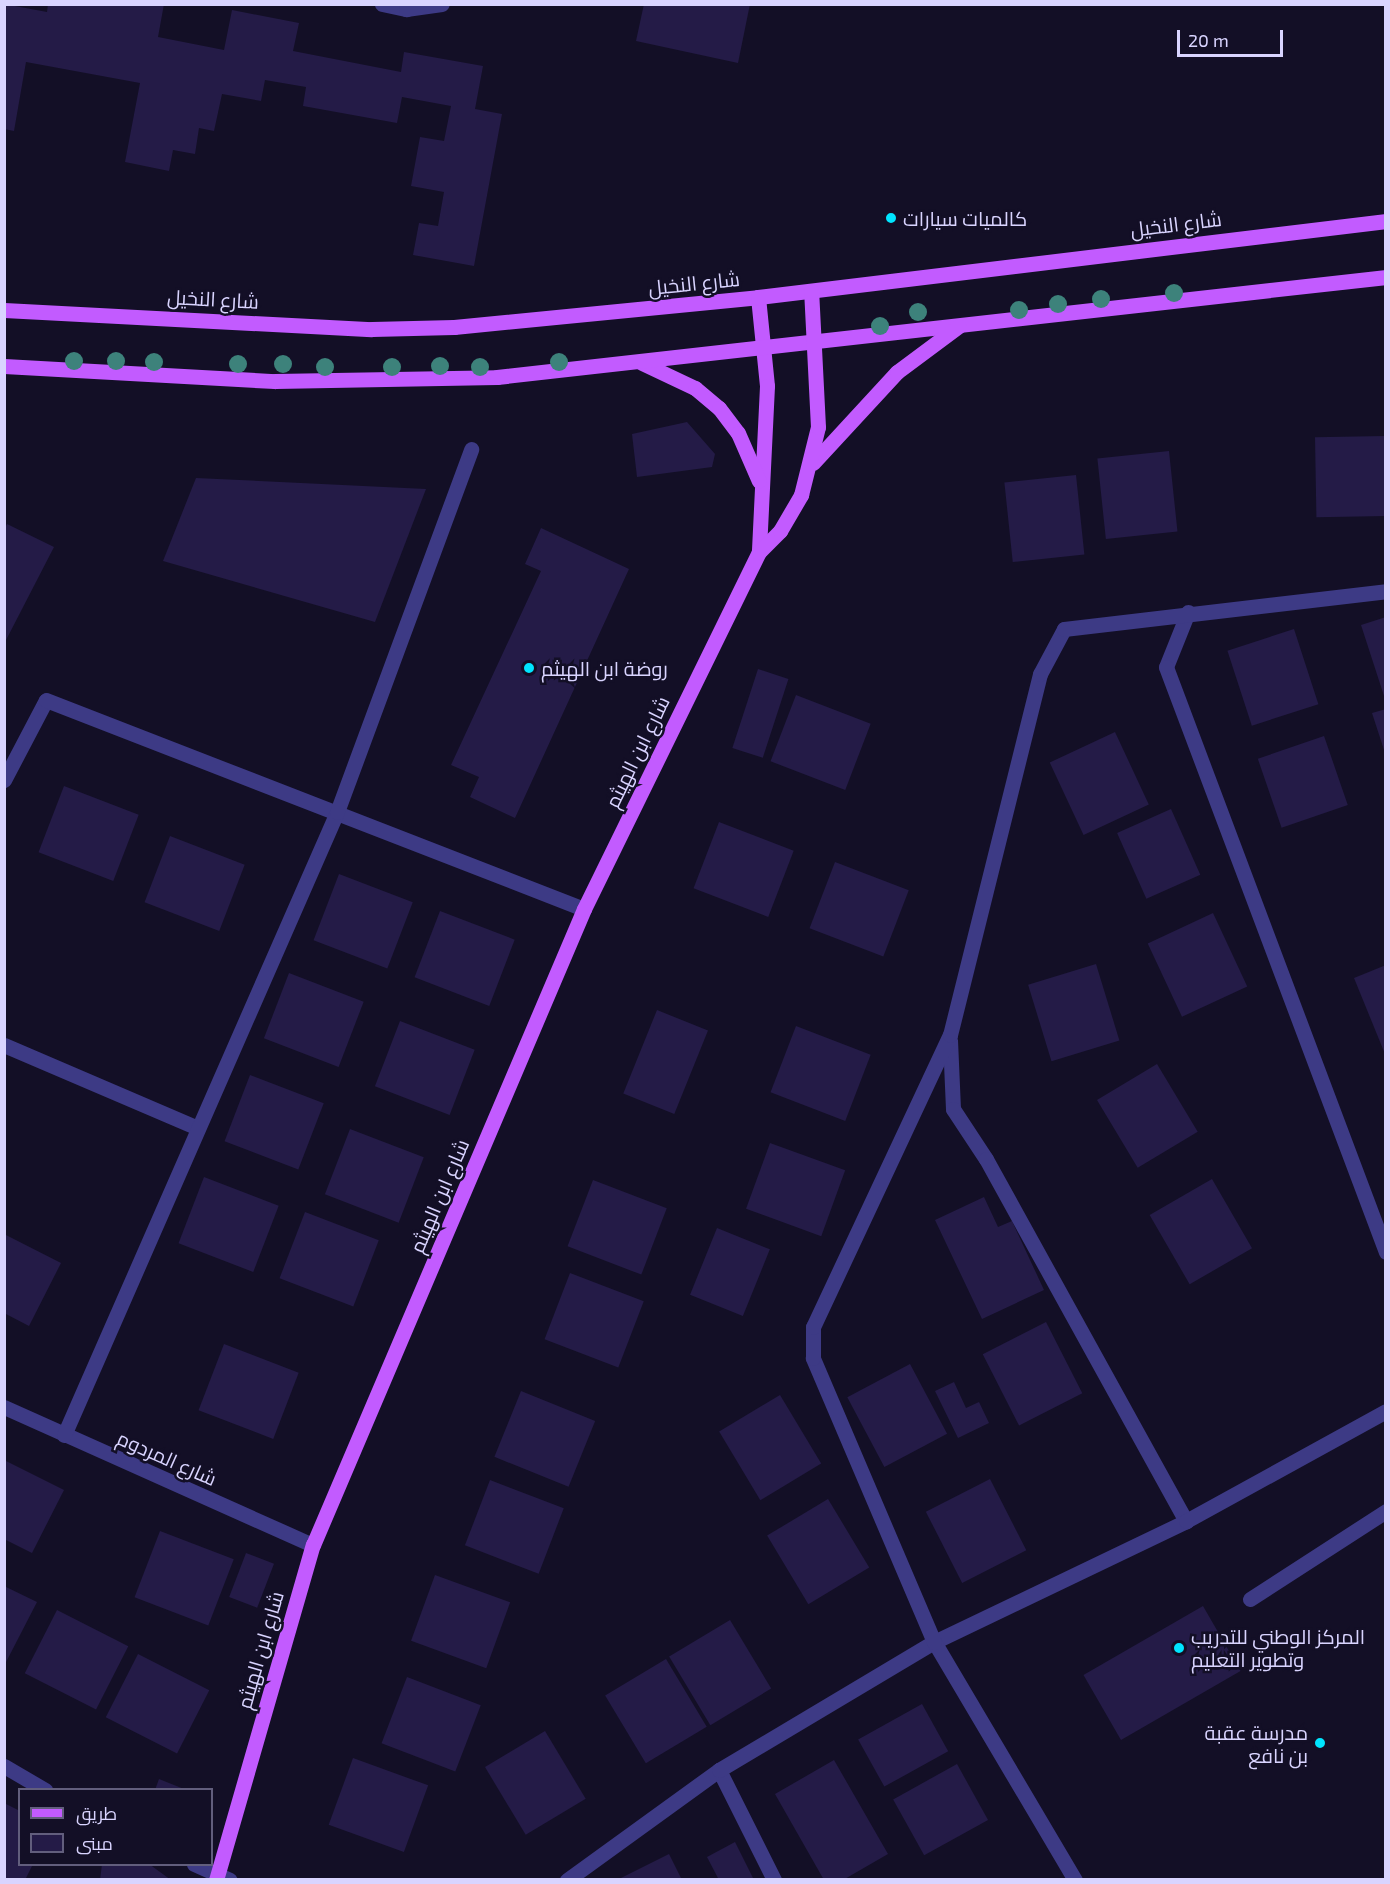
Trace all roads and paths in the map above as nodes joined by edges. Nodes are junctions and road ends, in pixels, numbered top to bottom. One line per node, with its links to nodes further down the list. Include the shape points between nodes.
1 (382, 4): 2 (street, via 406,9)
2 (442, 4)
3 (1386, 221): 5 (main road, شارع النخيل)
4 (1386, 277): 8 (main road)
5 (811, 291): 6 (main road, شارع النخيل); 9 (main road)
6 (758, 297): 7 (main road, شارع النخيل, via 529,322 372,329); 10 (main road)
7 (4, 310)
8 (962, 324): 9 (main road); 14 (main road, via 897,372)
9 (817, 340): 10 (main road); 14 (main road)
10 (765, 346): 11 (main road); 15 (main road)
11 (639, 362): 12 (main road, via 387,382); 15 (main road, via 678,378 719,408 738,433)
12 (5, 368)
13 (471, 449): 20 (street)
14 (813, 463): 16 (main road, via 791,514)
15 (762, 489): 16 (main road)
16 (759, 552): 21 (main road, شارع ابن الهيثم)
17 (1386, 591): 18 (street)
18 (1188, 612): 22 (street, via 1064,629 1050,650); 25 (street, via 1166,667)
19 (4, 780): 20 (street, via 46,700)
20 (337, 812): 21 (street); 24 (street)
21 (584, 909): 31 (main road, شارع ابن الهيثم)
22 (950, 1035): 30 (street, via 953,1109 986,1159); 33 (street, via 810,1343)
23 (4, 1045): 24 (street)
24 (195, 1127): 28 (street)
25 (1386, 1252)
26 (4, 1407): 28 (street, شارع المردوم)
27 (1386, 1411): 30 (street)
28 (64, 1435): 31 (street, شارع المردوم)
29 (1386, 1511): 32 (street)
30 (1186, 1521): 33 (street)
31 (313, 1545): 38 (main road, شارع ابن الهيثم)
32 (1250, 1599)
33 (934, 1642): 35 (street); 41 (street)
34 (4, 1766): 36 (street)
35 (719, 1770): 39 (street); 40 (street)
36 (42, 1788)
37 (198, 1866): 38 (street)
38 (221, 1878)
39 (567, 1880)
40 (774, 1880)
41 (1075, 1880)

